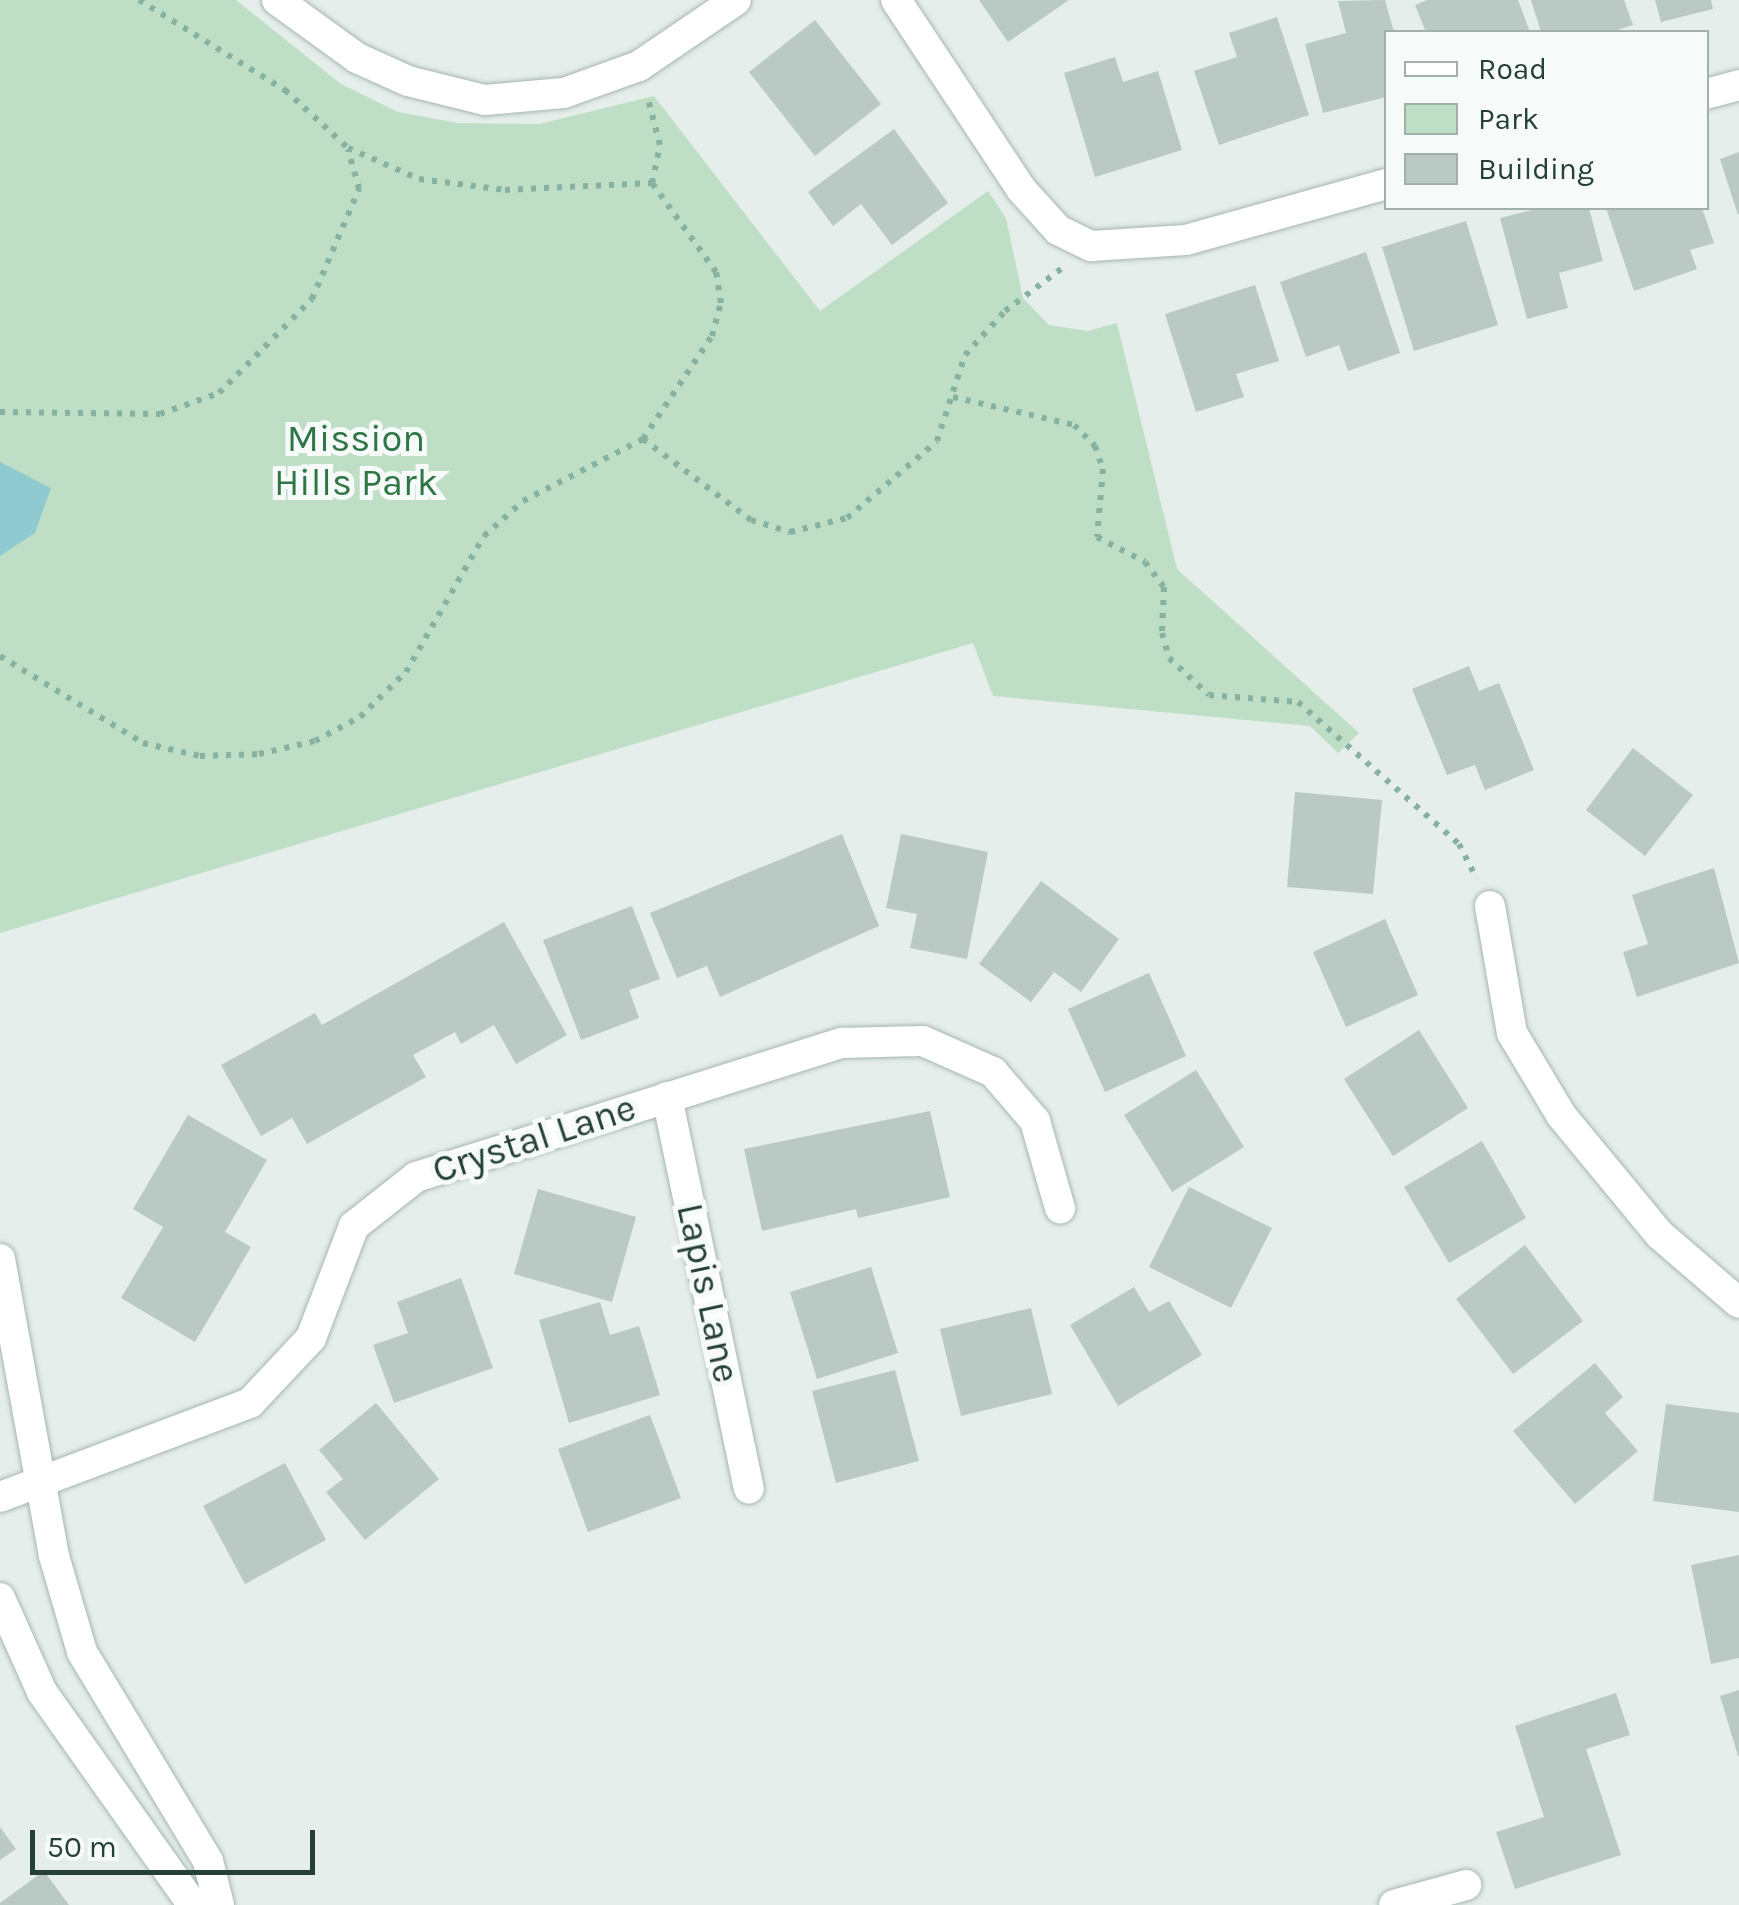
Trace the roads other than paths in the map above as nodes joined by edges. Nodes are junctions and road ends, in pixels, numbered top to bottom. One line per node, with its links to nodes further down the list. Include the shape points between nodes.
1 (277, 0): 2 (street, via 357,58 484,100 564,92 639,66)
2 (736, 0)
3 (896, 0): 6 (street, via 1021,189 1058,230 1091,246 1186,240)
4 (1739, 85): 5 (street)
5 (1709, 93)
6 (1384, 185)
7 (1490, 906): 11 (street, via 1512,1033 1561,1115 1660,1235)
8 (667, 1097): 9 (street, Crystal Lane, via 842,1043 923,1040 993,1072 1034,1122); 12 (street, Crystal Lane, via 416,1177 354,1226 311,1338 250,1402); 13 (street, Lapis Lane)
9 (1060, 1208)
10 (0, 1259): 12 (street)
11 (1739, 1303)
12 (40, 1484): 14 (street, Crystal Lane); 18 (street, via 82,1652 208,1861)
13 (750, 1488)
14 (0, 1497)
15 (0, 1598): 17 (street, via 42,1692)
16 (1466, 1885): 19 (street)
17 (193, 1905)
18 (218, 1905)
19 (1394, 1905)

